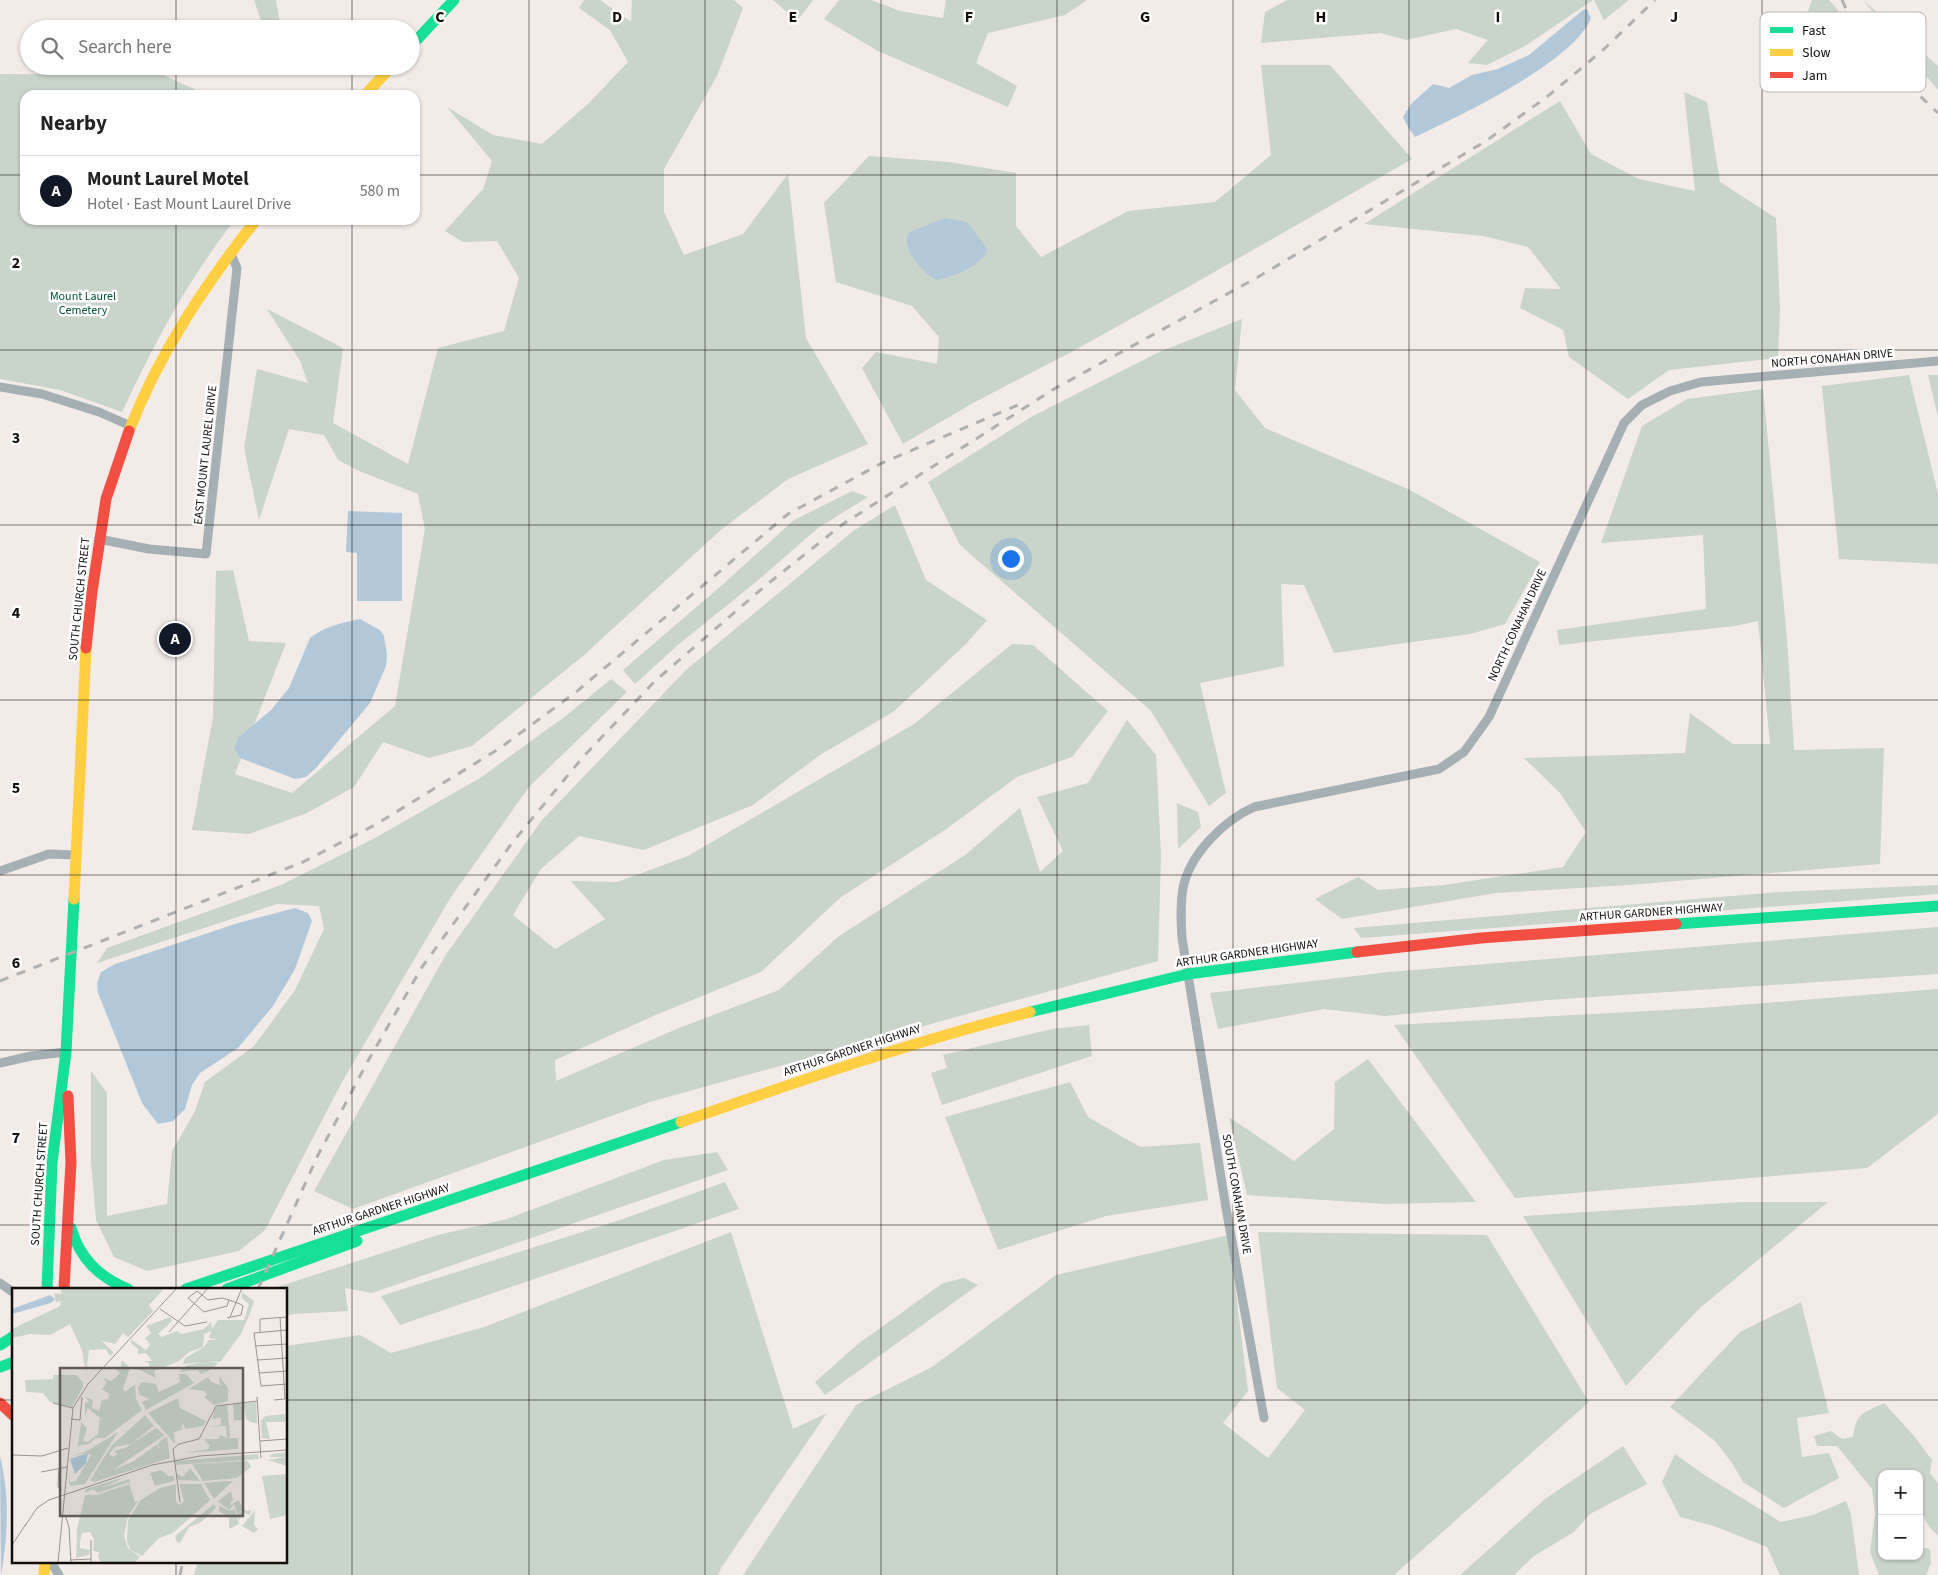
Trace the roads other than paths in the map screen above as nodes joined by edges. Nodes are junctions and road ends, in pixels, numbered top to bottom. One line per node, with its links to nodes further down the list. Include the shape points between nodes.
1 (454, 0): 2 (main road)
2 (420, 36)
3 (384, 75): 4 (main road)
4 (370, 90)
5 (252, 225): 6 (main road, SOUTH CHURCH STREET)
6 (230, 252): 9 (main road, SOUTH CHURCH STREET, via 202,290 162,356); 10 (street, EAST MOUNT LAUREL DRIVE, via 237,268 206,554 149,549)
7 (1938, 361): 14 (street, NORTH CONAHAN DRIVE, via 1701,382 1670,391 1642,405 1624,423 1489,716 1464,752 1439,770 1254,807 1240,813 1193,861 1183,887 1180,915)
8 (0, 387): 9 (street, via 42,394)
9 (131, 426): 10 (main road, SOUTH CHURCH STREET, via 107,496)
10 (99, 539): 11 (main road, SOUTH CHURCH STREET, via 87,629)
11 (77, 855): 12 (street, via 49,854); 15 (main road, SOUTH CHURCH STREET)
12 (0, 871)
13 (1938, 906): 14 (main road, ARTHUR GARDNER HIGHWAY, via 1481,938)
14 (1188, 974): 17 (main road, ARTHUR GARDNER HIGHWAY, via 966,1028 863,1059); 32 (street, SOUTH CONAHAN DRIVE)
15 (66, 1052): 16 (street); 18 (main road, SOUTH CHURCH STREET, via 71,1162); 20 (main road, SOUTH CHURCH STREET, via 52,1163)
16 (0, 1063)
17 (585, 1155): 23 (main road, ARTHUR GARDNER HIGHWAY); 24 (main road, ARTHUR GARDNER HIGHWAY)
18 (68, 1213): 21 (main road, SOUTH CHURCH STREET); 22 (main road, via 78,1248 85,1260 104,1277)
19 (0, 1282): 25 (street)
20 (46, 1285)
21 (64, 1288)
22 (126, 1288)
23 (189, 1288)
24 (230, 1288)
25 (12, 1291)
26 (12, 1337): 27 (main road)
27 (0, 1345)
28 (12, 1363): 29 (main road)
29 (0, 1367)
30 (0, 1403): 31 (main road)
31 (12, 1414)
32 (1264, 1418)
33 (37, 1562): 36 (main road)
34 (45, 1562): 37 (main road)
35 (51, 1562): 38 (street)
36 (37, 1575)
37 (44, 1575)
38 (58, 1575)

